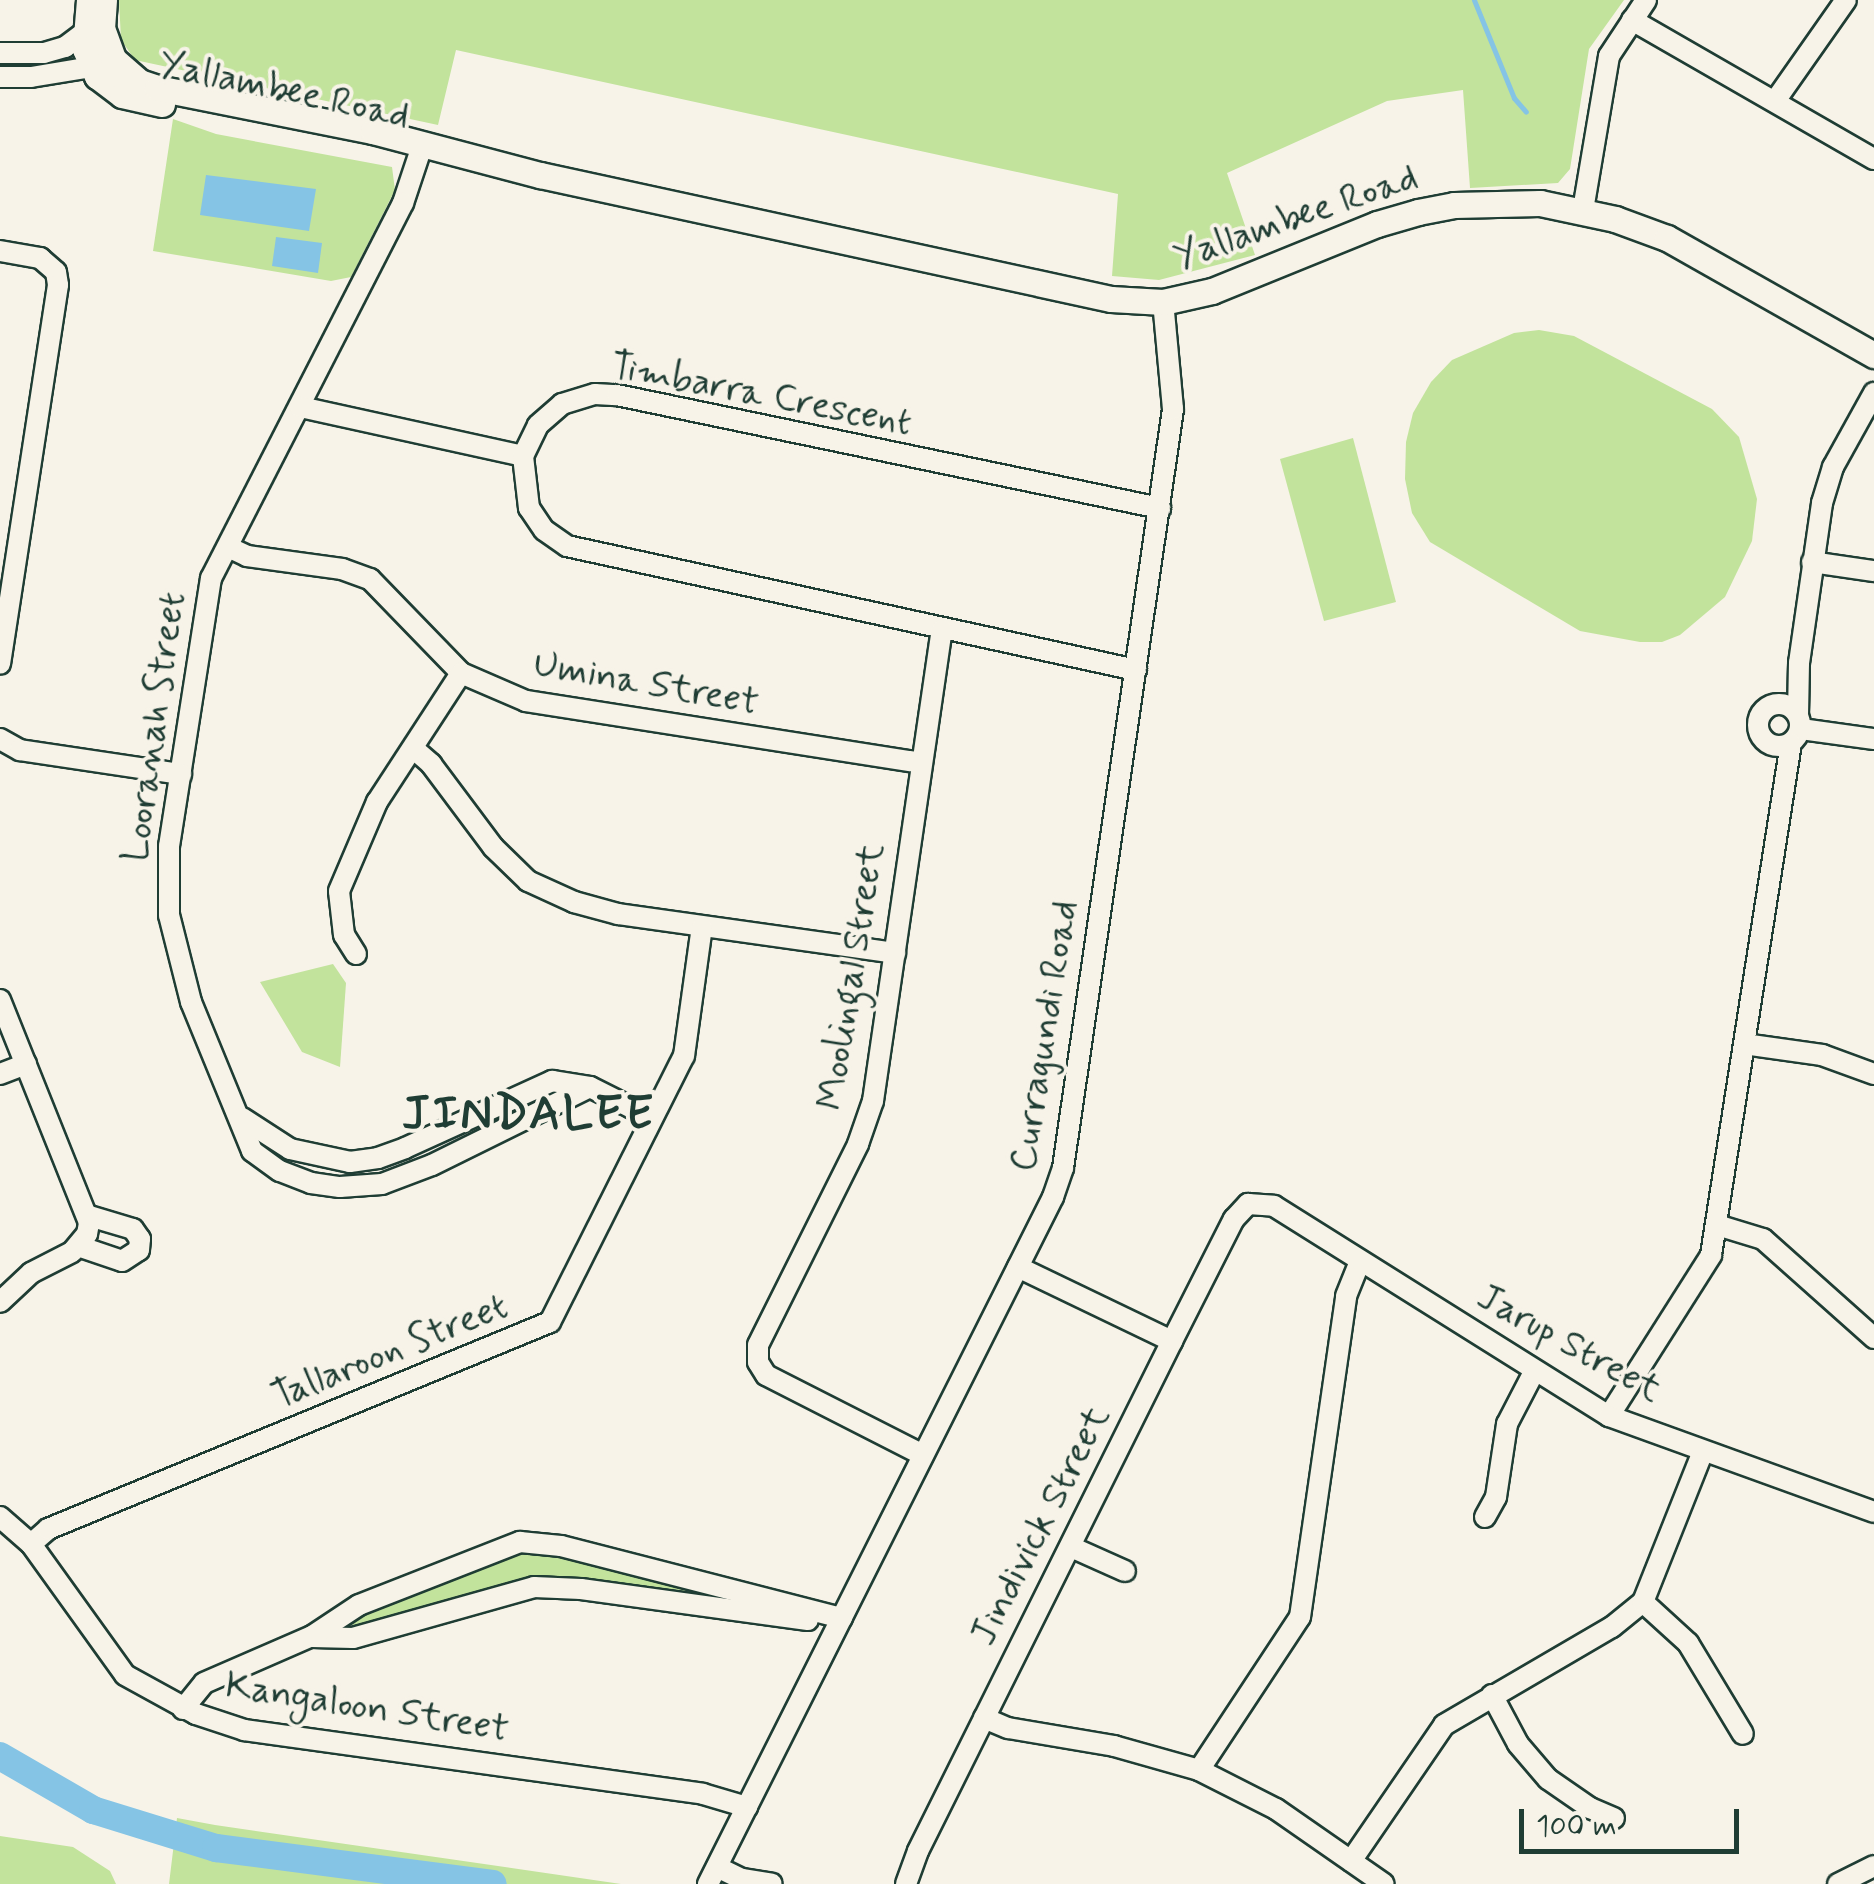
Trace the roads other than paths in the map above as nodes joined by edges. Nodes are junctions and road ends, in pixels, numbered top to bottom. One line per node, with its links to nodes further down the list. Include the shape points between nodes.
1 (90, 0): 6 (main road)
2 (104, 0): 6 (main road)
3 (1646, 0): 5 (street)
4 (1846, 0): 9 (street)
5 (1632, 20): 9 (street); 12 (street, via 1609,56)
6 (92, 49): 7 (street); 8 (street, via 66,73); 10 (main road, Yallambee Road, via 158,88)
7 (8, 55)
8 (0, 77)
9 (1775, 100): 11 (street)
10 (421, 151): 14 (main road, Yallambee Road, via 1100,297); 17 (street, Looranah Street, via 412,186)
11 (1874, 159)
12 (1583, 210): 14 (main road, Yallambee Road, via 1496,202 1418,212); 15 (main road, Yallambee Road, via 1667,238)
13 (0, 251): 25 (street, via 40,258 56,272 58,284)
14 (1163, 302): 19 (street, Curragundi Road, via 1173,409)
15 (1874, 356)
16 (1874, 394): 21 (street, via 1834,468)
17 (300, 406): 18 (street); 20 (street, Looranah Street)
18 (524, 456): 19 (street, Timbarra Crescent, via 538,425 562,404 617,395); 23 (street, via 529,508 567,546)
19 (1160, 508): 26 (street, Curragundi Road)
20 (228, 547): 27 (street, Umina Street, via 370,579); 34 (street, Looranah Street, via 211,578)
21 (1812, 562): 22 (street); 24 (street)
22 (1874, 572)
23 (942, 630): 26 (street); 33 (street, Moolingal Street)
24 (1799, 663): 28 (street); 29 (street)
25 (0, 664)
26 (1136, 670): 49 (street, Curragundi Road, via 1067,1152 1053,1198)
27 (461, 673): 32 (street); 33 (street, Umina Street, via 551,708)
28 (1771, 706): 29 (street, via 1784,704); 29 (street, via 1758,722 1760,736)
29 (1790, 733): 31 (street); 39 (street)
30 (0, 739): 34 (street, via 20,750)
31 (1874, 739)
32 (414, 749): 35 (street, via 528,881 618,914); 37 (street, via 377,802 339,891 344,935)
33 (921, 762): 36 (street, Moolingal Street)
34 (181, 774): 43 (street, Looranah Street, via 169,846 169,915 191,1002 242,1118 290,1149 350,1162 405,1148 552,1081 590,1088)
35 (702, 927): 36 (street); 43 (street, Tallaroon Street, via 684,1056)
36 (895, 953): 56 (street, Moolingal Street, via 866,1125 762,1332 758,1362 766,1376)
37 (356, 954)
38 (0, 1000): 40 (street)
39 (1744, 1044): 42 (street, via 1822,1055); 46 (street)
40 (26, 1064): 41 (street); 45 (street)
41 (0, 1074)
42 (1874, 1074)
43 (652, 1118): 60 (street, Tallaroon Street, via 550,1322 48,1529)
44 (1248, 1204): 48 (street, Jarup Street, via 1274,1206); 52 (street, Jindivick Street, via 1234,1219)
45 (89, 1216): 47 (street); 47 (street, via 134,1229 139,1250 122,1261)
46 (1717, 1225): 51 (street, via 1762,1238); 54 (street, via 1700,1277)
47 (78, 1246): 50 (street)
48 (1360, 1261): 53 (street, Jarup Street); 70 (street, via 1346,1296 1300,1617)
49 (1018, 1267): 52 (street); 56 (street, Curragundi Road)
50 (0, 1302)
51 (1874, 1338)
52 (1172, 1342): 61 (street, Jindivick Street)
53 (1534, 1372): 54 (street, Jarup Street); 58 (street, via 1507,1424 1496,1497)
54 (1609, 1416): 55 (street, Jarup Street)
55 (1703, 1451): 57 (street, Jarup Street); 63 (street)
56 (924, 1455): 64 (street, Curragundi Road)
57 (1874, 1512)
58 (1485, 1517)
59 (0, 1518): 60 (street, Kangaloon Street)
60 (30, 1544): 67 (street, Kangaloon Street, via 122,1671)
61 (1070, 1547): 62 (street); 68 (street, Jindivick Street)
62 (1126, 1571)
63 (1642, 1602): 66 (street, via 1612,1627); 69 (street, via 1688,1643)
64 (839, 1626): 65 (street, via 534,1587 353,1638); 65 (street, via 730,1587 530,1541 364,1602); 71 (street, Curragundi Road)
65 (305, 1638): 67 (street, via 204,1682)
66 (1492, 1695): 72 (street, via 1518,1744 1548,1779); 73 (street, via 1444,1725)
67 (183, 1709): 71 (street, Kangaloon Street, via 244,1730 703,1794)
68 (984, 1718): 70 (street); 77 (street, Jindivick Street)
69 (1743, 1734)
70 (1199, 1770): 73 (street, via 1276,1809)
71 (747, 1807): 75 (street, Curragundi Road)
72 (1614, 1818)
73 (1351, 1861): 78 (street)
74 (1874, 1866): 79 (street)
75 (712, 1875): 76 (street)
76 (772, 1884)
77 (906, 1884)
78 (1384, 1884)
79 (1838, 1884)

